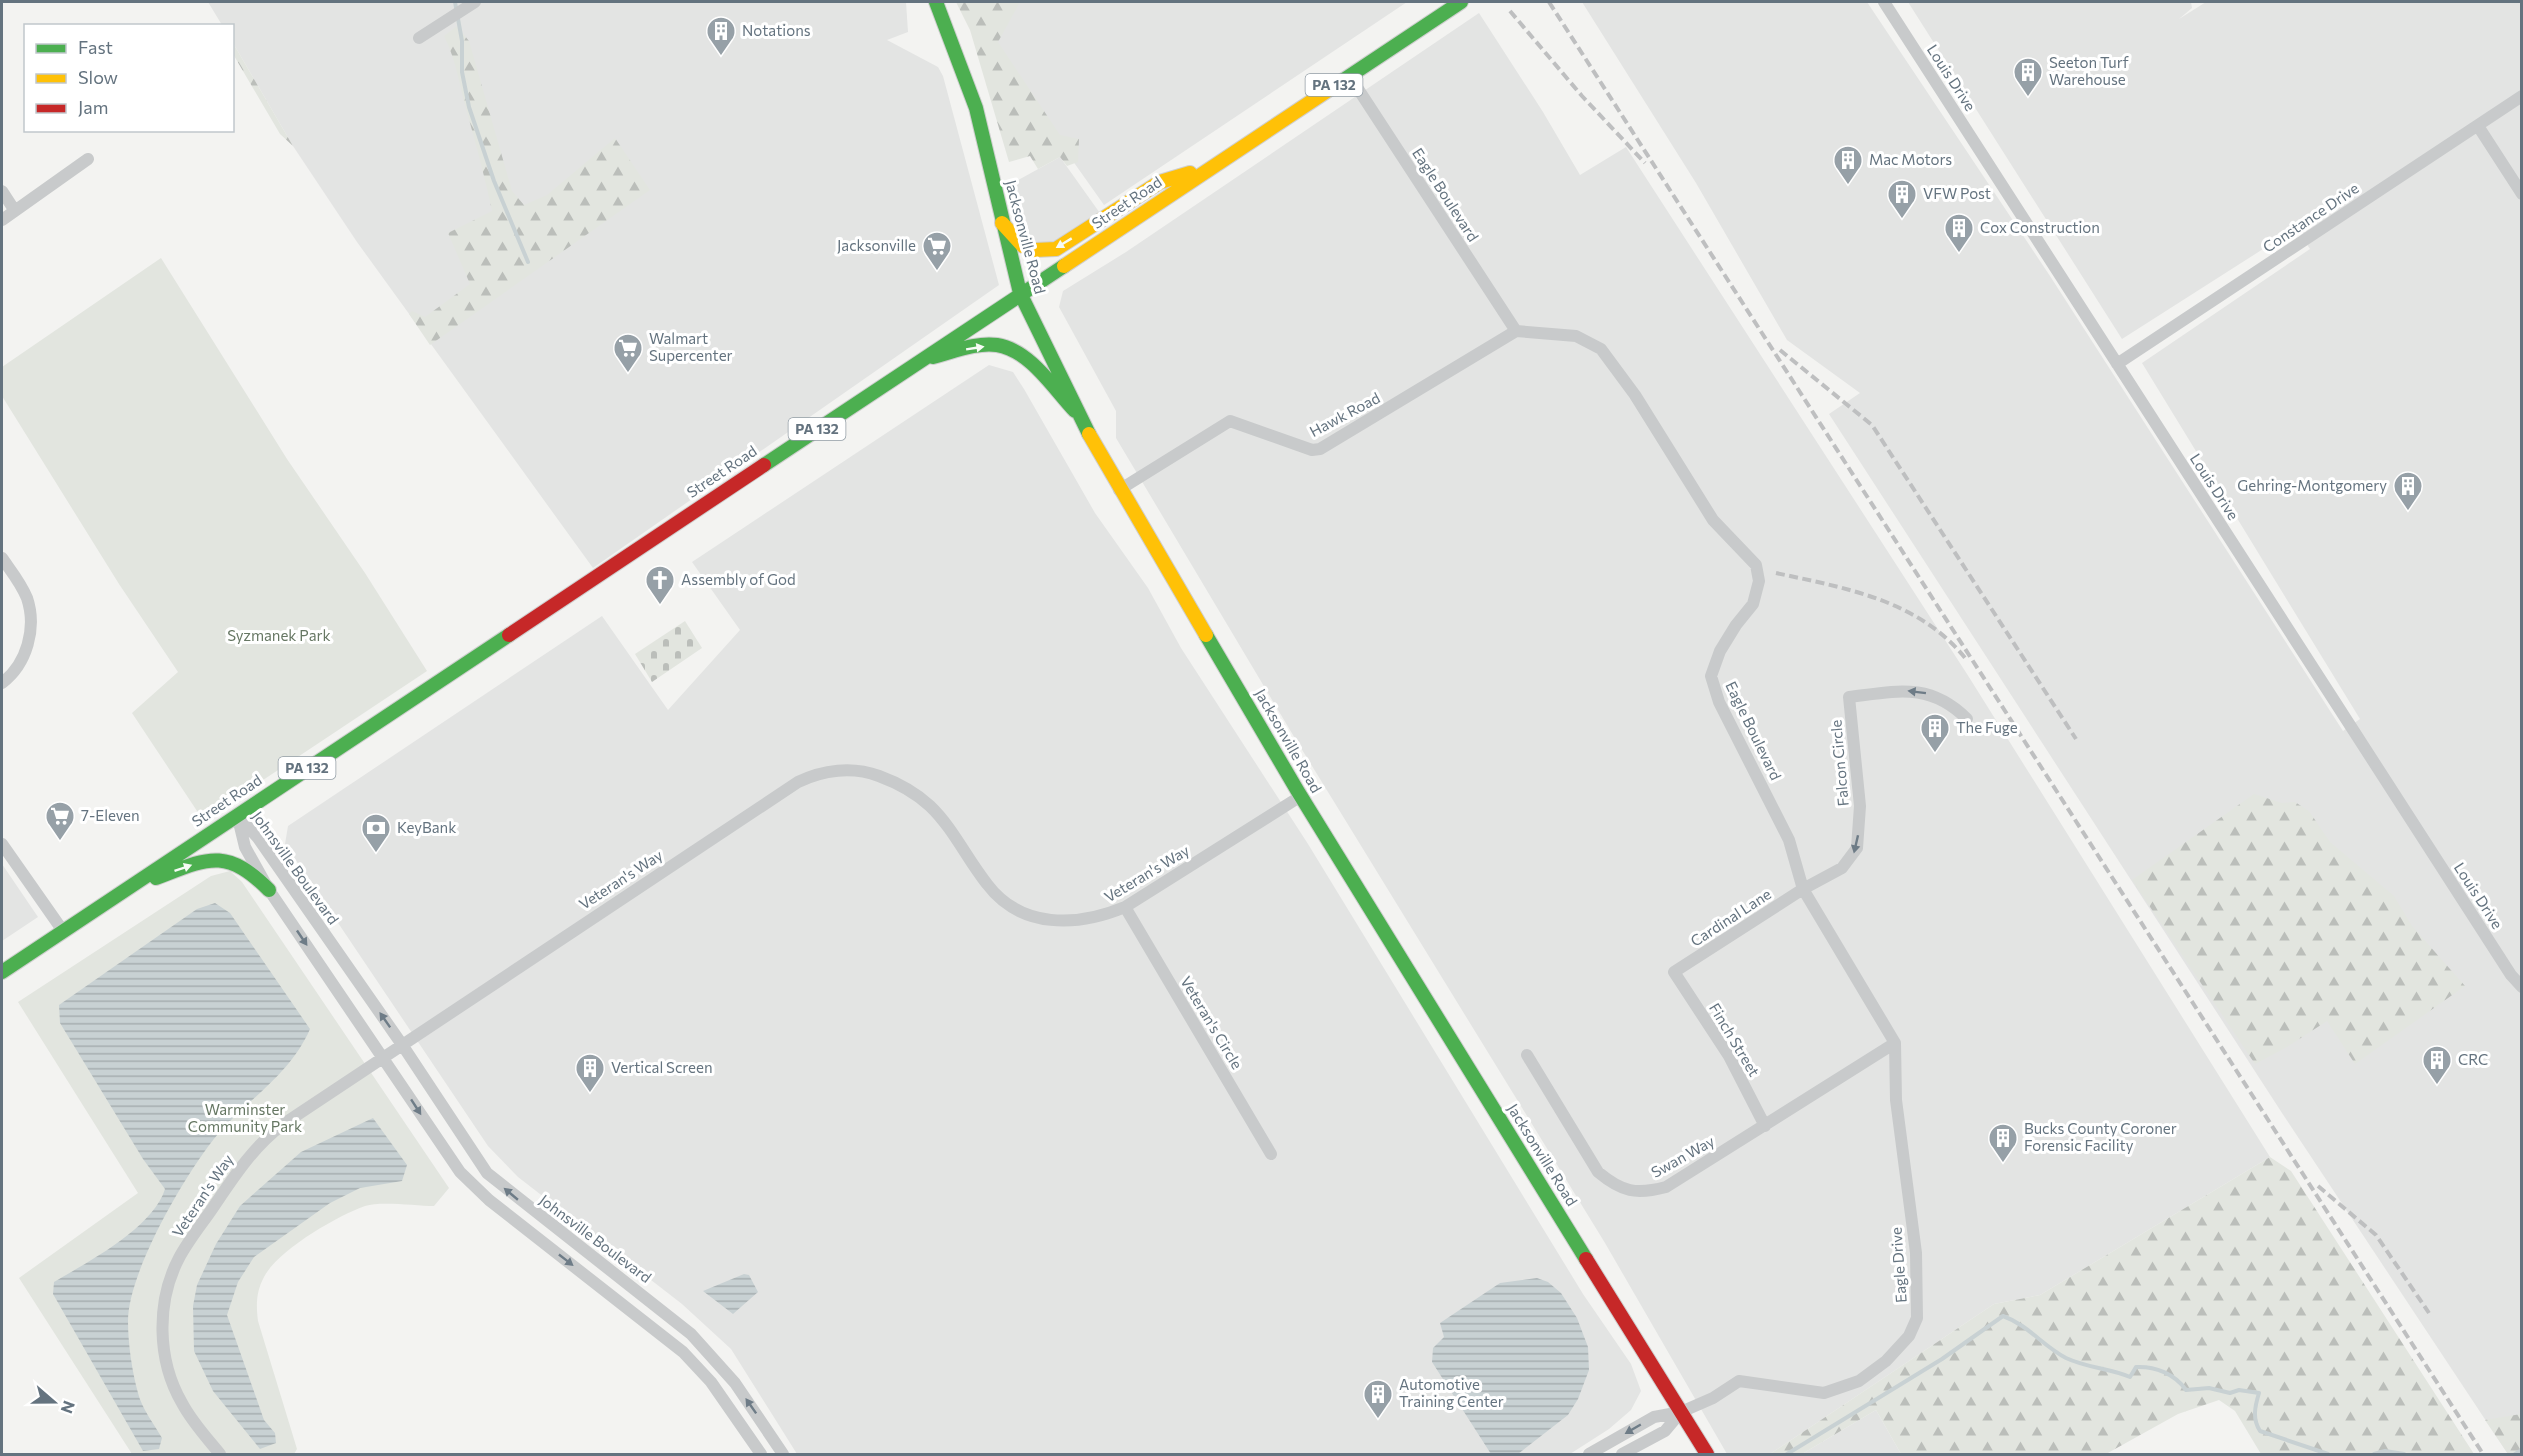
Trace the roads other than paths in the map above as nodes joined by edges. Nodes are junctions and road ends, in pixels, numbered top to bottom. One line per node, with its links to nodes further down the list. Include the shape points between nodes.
1 (475, 2): 5 (street)
2 (936, 2): 15 (main road, Jacksonville Road, via 976,108)
3 (1461, 2): 6 (main road, Street Road / PA 132)
4 (1884, 2): 19 (street, Louis Drive)
5 (419, 38)
6 (1349, 75): 10 (main road, Street Road / PA 132); 17 (street, Eagle Boulevard)
7 (2522, 96): 8 (street, Constance Drive)
8 (2478, 126): 12 (street); 19 (street, Constance Drive)
9 (88, 159): 13 (street)
10 (1207, 168): 15 (main road, one-way to 15, via 1160,182 1056,249 1023,246); 16 (main road, Street Road / PA 132)
11 (2, 191): 13 (street)
12 (2522, 194)
13 (15, 211): 14 (street)
14 (2, 220)
15 (1002, 223): 16 (main road, Jacksonville Road)
16 (1020, 293): 18 (main road, Street Road / PA 132); 20 (main road, Jacksonville Road)
17 (1516, 331): 21 (street, Hawk Road, via 1320,449 1312,450 1230,421); 29 (street, Eagle Boulevard, via 1576,336 1601,349 1635,395 1713,520 1756,565 1759,581 1754,604 1720,651 1711,676 1719,702 1789,840)
18 (918, 361): 20 (main road, one-way to 20, via 973,347 999,345 1023,356); 26 (main road, Street Road / PA 132)
19 (2117, 364): 35 (street, Louis Drive)
20 (1075, 411): 21 (main road, Jacksonville Road)
21 (1119, 490): 25 (main road, Jacksonville Road)
22 (2, 558): 23 (street, via 26,596 31,623 22,659)
23 (2, 683)
24 (1966, 719): 29 (street, Falcon Circle, one-way to 29, via 1943,700 1918,691 1849,697 1860,806 1857,848 1847,864)
25 (1301, 796): 31 (street, Veteran's Way); 42 (main road, Jacksonville Road)
26 (237, 815): 28 (main road, Street Road / PA 132); 30 (street, Johnsville Boulevard, via 245,847); 37 (street, Johnsville Boulevard, one-way to 26, via 258,838)
27 (2, 844): 32 (street)
28 (128, 888): 30 (main road, one-way to 30, via 206,860 220,860 243,866); 32 (main road, Street Road / PA 132)
29 (1803, 889): 34 (street, Cardinal Lane); 36 (street, Eagle Boulevard)
30 (269, 890): 39 (street, Johnsville Boulevard, one-way to 39)
31 (1125, 907): 37 (street, Veteran's Way, via 1075,922 1029,914 1006,902 987,885 938,815 912,791 869,773 819,774 798,782 761,806); 41 (street, Veteran's Circle)
32 (63, 931): 33 (main road, Street Road / PA 132)
33 (2, 972)
34 (1674, 972): 40 (street, Finch Street, via 1729,1056)
35 (2522, 987)
36 (1895, 1043): 40 (street, Swan Way); 42 (street, Eagle Drive, via 1896,1100 1916,1252 1917,1318 1909,1336 1886,1361 1859,1381 1824,1393 1739,1381)
37 (403, 1046): 39 (street, Veteran's Way); 45 (street, Johnsville Boulevard, one-way to 37, via 735,1383 691,1334 487,1173)
38 (1527, 1054): 40 (street, Swan Way, via 1598,1172 1615,1186 1643,1193 1666,1187)
39 (384, 1058): 43 (street, Veteran's Way, via 265,1138 238,1169 176,1265 166,1294 162,1324 167,1365 181,1402); 44 (street, Johnsville Boulevard, one-way to 44, via 460,1172 489,1200 683,1352 736,1415)
40 (1765, 1126)
41 (1271, 1154)
42 (1681, 1412): 46 (street, one-way to 46, via 1654,1417); 47 (street, via 1665,1431); 48 (main road, Jacksonville Road)
43 (220, 1455)
44 (761, 1455)
45 (783, 1455)
46 (1589, 1455)
47 (1622, 1455)
48 (1707, 1455)

